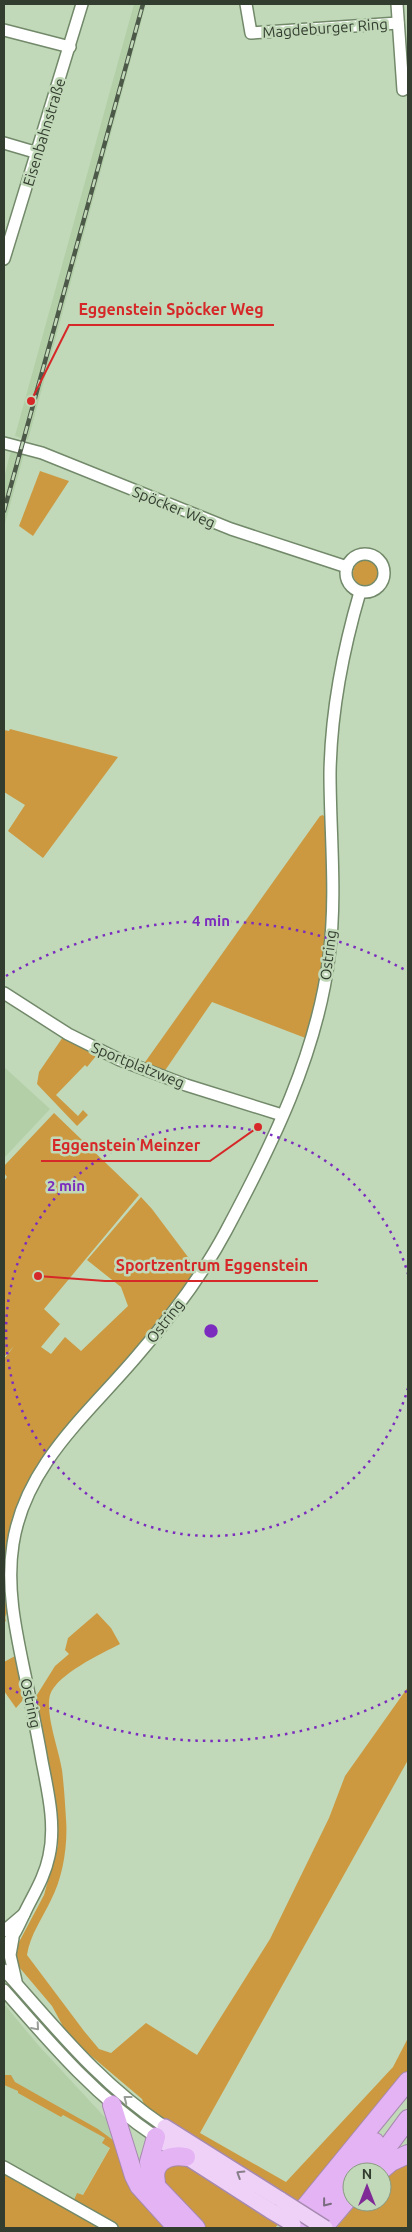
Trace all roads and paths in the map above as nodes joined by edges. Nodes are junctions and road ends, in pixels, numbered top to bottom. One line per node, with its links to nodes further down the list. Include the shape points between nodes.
1 (82, 4): 6 (street, Eisenbahnstraße)
2 (246, 4): 4 (street, Magdeburger Ring, via 251,33)
3 (397, 4): 4 (street)
4 (398, 23): 7 (street)
5 (4, 30): 6 (street)
6 (70, 47): 10 (street, Eisenbahnstraße)
7 (404, 53): 8 (street)
8 (402, 90)
9 (4, 143): 10 (street)
10 (38, 153): 11 (street, Eisenbahnstraße)
11 (8, 233): 12 (street, Eisenbahnstraße)
12 (4, 259)
13 (4, 443): 14 (street, Spöcker Weg, via 42,453 231,529)
14 (347, 567): 15 (street, via 350,585); 15 (street, via 354,557 365,554 376,557 384,566 382,584 372,592)
15 (360, 592): 17 (street, Ostring, via 341,673 332,745 330,810 334,894 330,955 314,1035)
16 (4, 993): 17 (street, Sportplatzweg, via 68,1034 120,1060)
17 (282, 1115): 18 (street, Ostring, via 236,1213 202,1270 160,1328 44,1465 27,1495 18,1520 10,1571 11,1598 47,1786 52,1835 44,1875 25,1912)
18 (8, 1935): 19 (street, Ostring); 21 (street, via 10,1962)
19 (4, 1947)
20 (4, 1970): 21 (street)
21 (17, 1985): 27 (street, one-way to 21, via 92,2069)
22 (4, 1990): 25 (street, one-way to 25, via 60,2055)
23 (408, 2082): 37 (highway)
24 (408, 2095): 37 (highway, one-way to 37, via 348,2176)
25 (112, 2105): 27 (street); 33 (highway, via 134,2176)
26 (408, 2119): 30 (highway)
27 (160, 2132): 29 (main road); 33 (highway, via 144,2146 139,2157); 34 (highway, via 149,2162 149,2172 152,2184); 35 (main road, one-way to 27)
28 (408, 2154): 31 (highway)
29 (186, 2157): 34 (highway, via 169,2157 159,2165 155,2180); 35 (main road)
30 (376, 2162)
31 (391, 2162)
32 (4, 2167): 38 (street)
33 (144, 2190): 39 (highway)
34 (164, 2196): 40 (highway)
35 (276, 2205): 37 (main road, bridge); 41 (main road, bridge)
36 (342, 2206): 41 (highway)
37 (293, 2226)
38 (112, 2228)
39 (177, 2228)
40 (196, 2228)
41 (324, 2228)

